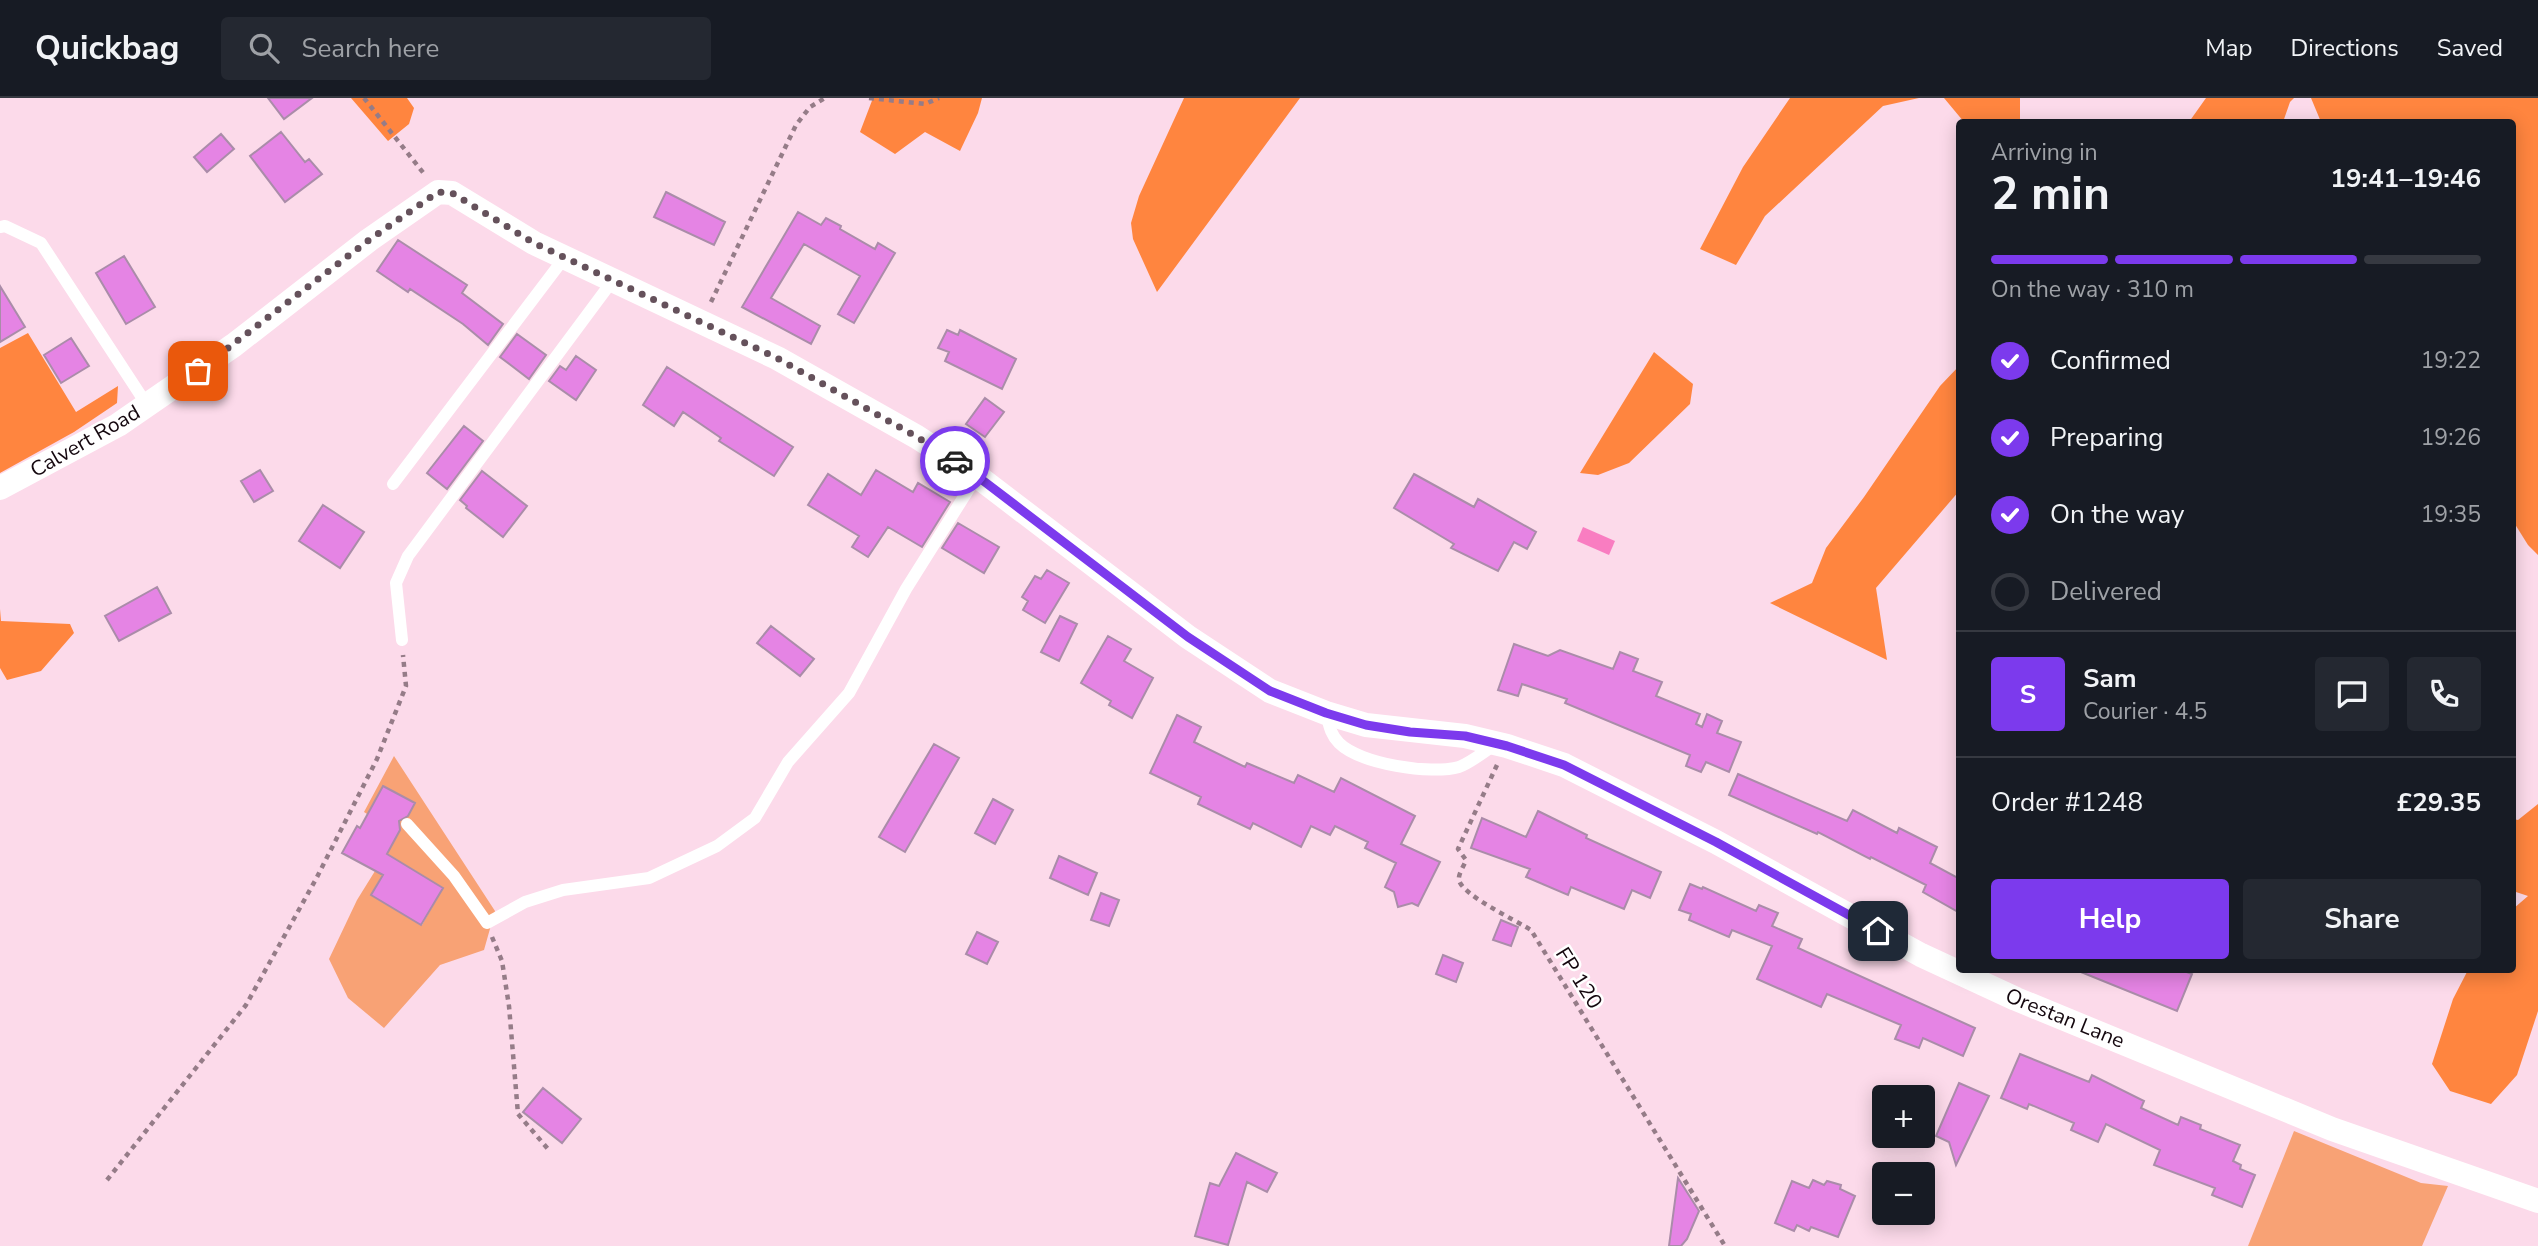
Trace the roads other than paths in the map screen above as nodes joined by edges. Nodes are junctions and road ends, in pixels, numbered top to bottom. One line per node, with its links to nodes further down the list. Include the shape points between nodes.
1 (438, 192): 3 (street, Orestan Lane, via 461,197 511,230); 5 (street, Calvert Road)
2 (0, 227): 5 (lane, via 41,243)
3 (565, 257): 4 (street, Orestan Lane); 7 (lane)
4 (613, 280): 6 (street, Orestan Lane, via 777,358); 9 (lane, via 408,556 396,583)
5 (147, 405): 8 (street, Calvert Road)
6 (977, 476): 10 (street, Orestan Lane, via 1228,665 1270,691); 12 (lane, via 906,589 849,693 788,762 755,818 699,856 649,878 563,890 525,902 486,923 454,876)
7 (393, 484)
8 (0, 488)
9 (402, 640)
10 (1326, 713): 11 (street, Orestan Lane, via 1366,725 1465,736); 11 (lane, via 1331,732 1350,752 1406,767 1461,766)
11 (1501, 745): 13 (street, Orestan Lane, via 1590,776)
12 (407, 824)
13 (1956, 971)
14 (1960, 973): 15 (street, Orestan Lane, via 2332,1129)
15 (2538, 1202)

